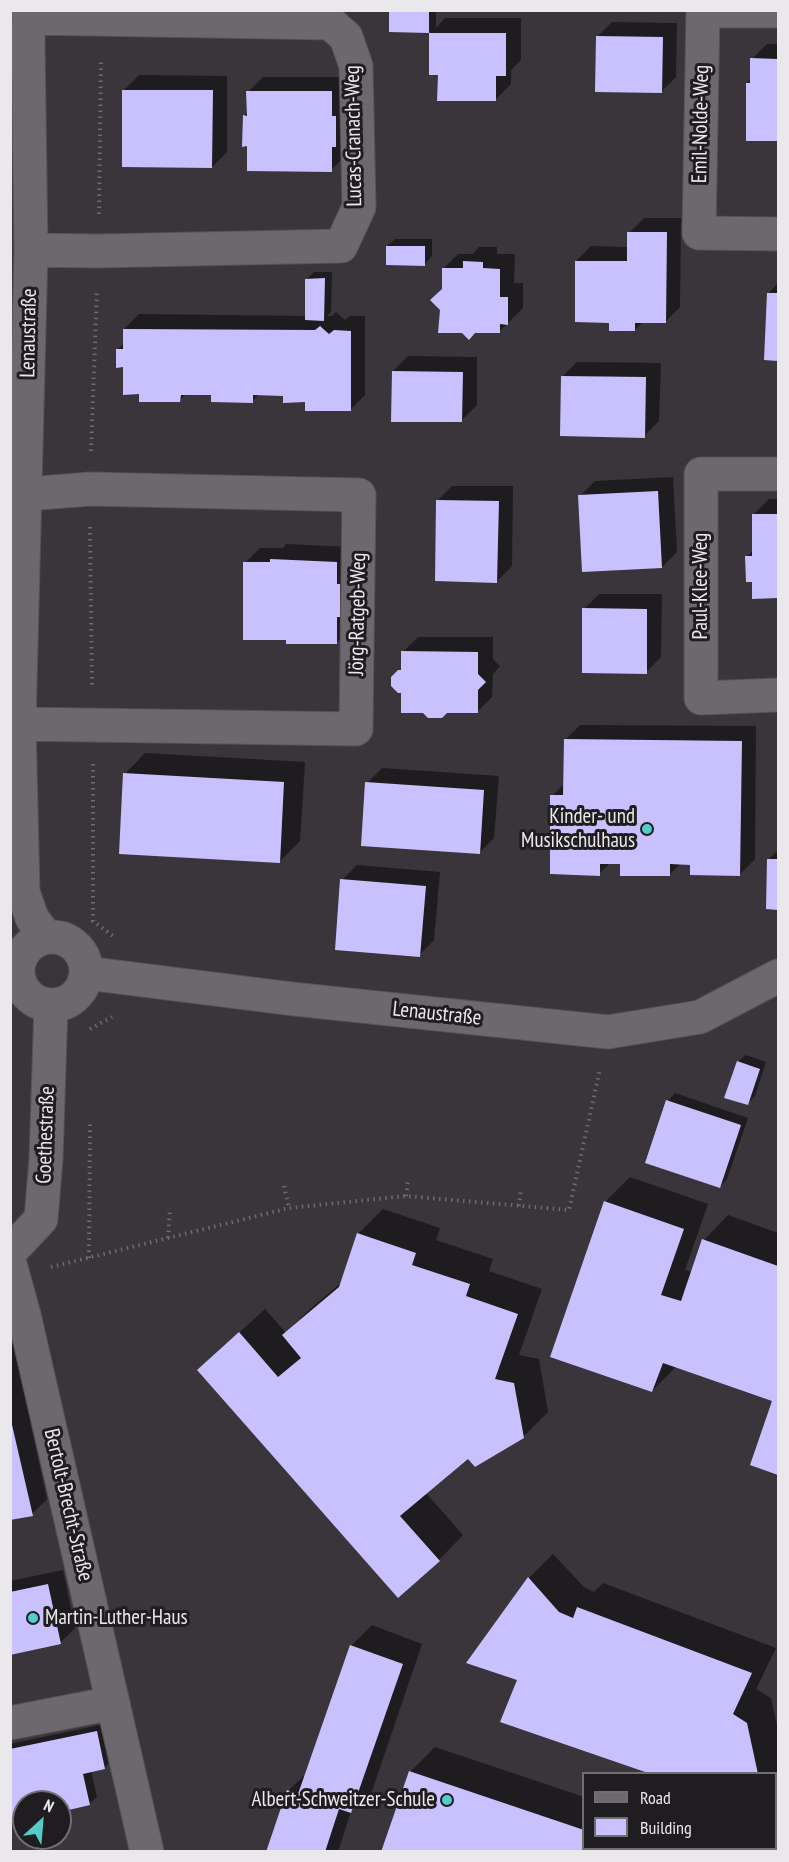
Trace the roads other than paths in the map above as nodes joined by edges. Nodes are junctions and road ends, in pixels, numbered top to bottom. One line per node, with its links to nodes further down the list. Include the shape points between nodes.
1 (778, 11): 3 (street, Emil-Nolde-Weg, via 704,11 699,233)
2 (24, 27): 4 (street, Lenaustraße); 4 (street, Lucas-Cranach-Weg, via 330,23 346,37 356,66 359,207 340,246)
3 (778, 234)
4 (31, 250): 6 (street, Lenaustraße)
5 (778, 474): 7 (street, Paul-Klee-Weg, via 701,474 701,698)
6 (20, 506): 8 (street, Lenaustraße); 8 (street, Jörg-Ratgeb-Weg, via 90,489 359,495 356,729)
7 (778, 695)
8 (19, 724): 9 (street, Lenaustraße, via 23,892 32,918)
9 (46, 938): 10 (street, via 56,937 74,946 81,953); 12 (street, via 27,948 18,968 23,989 40,1003)
10 (86, 973): 11 (street, Lenaustraße, via 608,1032 700,1017); 12 (street, via 84,983 70,999)
11 (778, 976)
12 (51, 1005): 13 (street, Goethestraße, via 41,1219)
13 (10, 1252)
14 (10, 1264): 15 (street, Bertolt-Brecht-Straße)
15 (113, 1703): 16 (street); 17 (street, Bertolt-Brecht-Straße)
16 (10, 1723)
17 (147, 1851)

